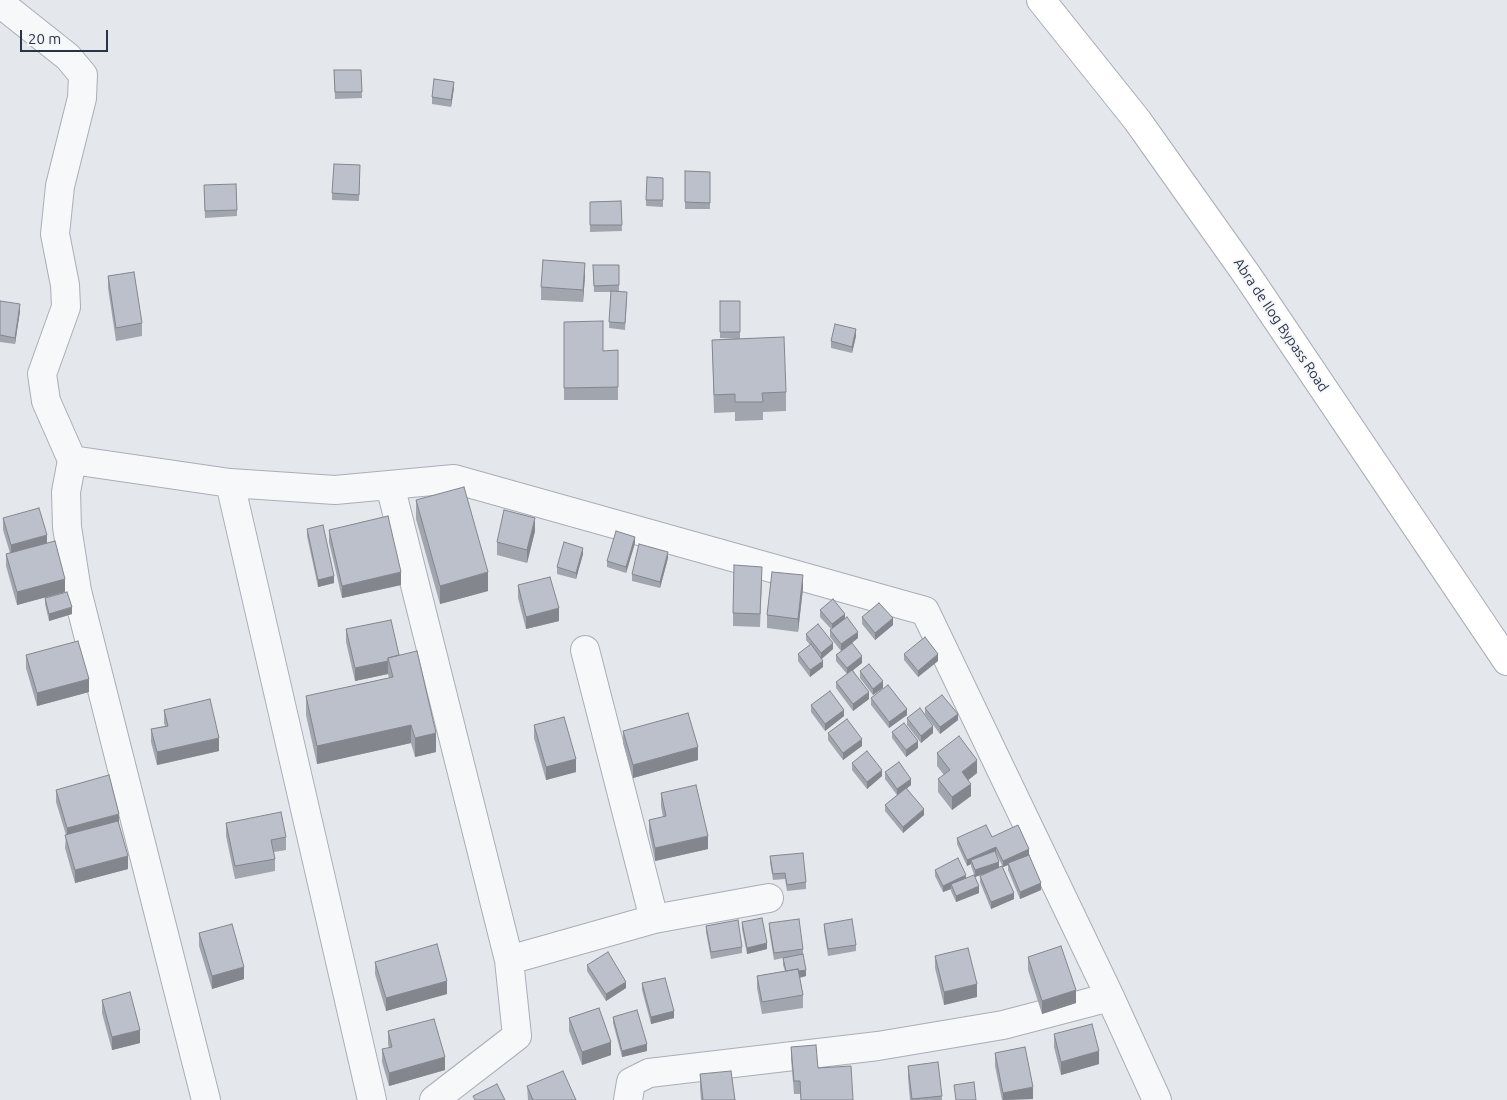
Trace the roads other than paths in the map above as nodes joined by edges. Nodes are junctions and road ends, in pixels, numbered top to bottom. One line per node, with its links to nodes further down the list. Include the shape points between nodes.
1 (1041, 0): 7 (main road, Abra de Ilog Bypass Road, via 1137,120 1248,275)
2 (0, 3): 3 (street, via 68,58 83,75 82,98 60,186 55,234 66,307 42,374 46,401)
3 (72, 460): 4 (street); 12 (street, via 66,492 67,527 77,591)
4 (230, 483): 5 (street, via 335,490); 13 (street)
5 (390, 485): 10 (street); 11 (street, via 454,479 925,610)
6 (585, 650): 9 (street)
7 (1507, 661)
8 (769, 898): 9 (street)
9 (654, 919): 10 (street)
10 (509, 960): 14 (street, via 517,1036)
11 (1110, 998): 15 (street, via 1002,1025 887,1044 649,1074 631,1082); 16 (street)
12 (206, 1100)
13 (372, 1100)
14 (434, 1100)
15 (628, 1100)
16 (1157, 1100)

